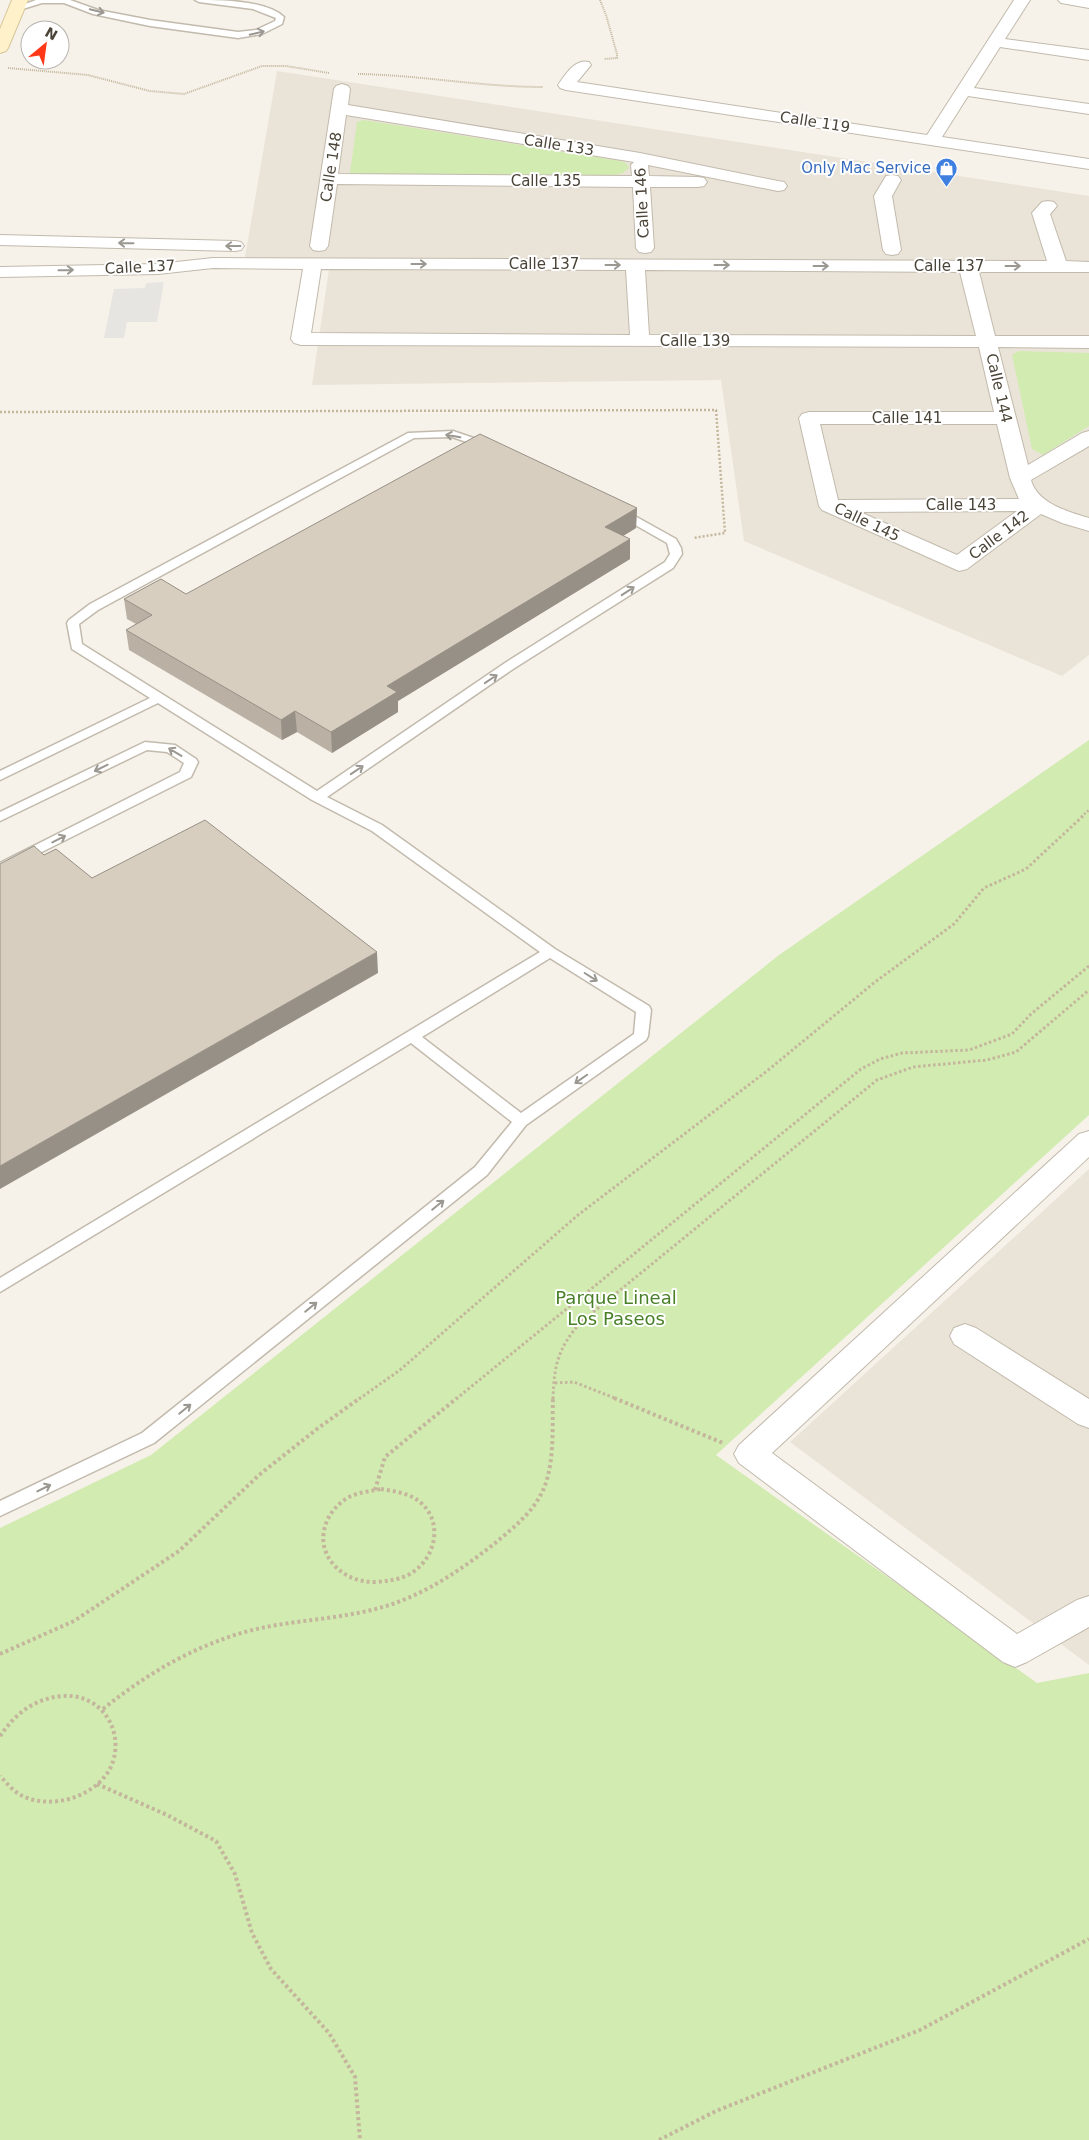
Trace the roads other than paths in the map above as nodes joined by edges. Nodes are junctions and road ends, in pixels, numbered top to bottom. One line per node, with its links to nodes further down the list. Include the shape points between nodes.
1 (199, 0): 4 (lane, one-way to 1, via 96,12 150,23 238,35 266,31 279,22 280,17 275,13 258,8)
2 (1022, 0): 7 (street)
3 (1066, 0): 5 (street)
4 (66, 1): 6 (lane)
5 (1089, 3)
6 (18, 5): 8 (main road)
7 (996, 42): 9 (street); 12 (street)
8 (0, 48)
9 (1089, 55)
10 (583, 64): 15 (street, Calle 119, via 566,85)
11 (342, 89): 13 (street, Calle 148)
12 (964, 91): 14 (street); 15 (street)
13 (339, 109): 16 (street, Calle 133); 18 (street, Calle 148)
14 (1089, 109)
15 (932, 140): 17 (street, Calle 119)
16 (640, 158): 20 (street, Calle 146); 21 (street, Calle 133)
17 (1089, 164)
18 (329, 179): 20 (street, Calle 135); 30 (street, Calle 148)
19 (892, 180): 34 (street, via 883,196)
20 (640, 182): 21 (street, Calle 135); 33 (street, Calle 146)
21 (770, 184)
22 (1048, 206): 38 (street, via 1041,213)
23 (94, 225): 26 (street, via 65,229)
24 (124, 226): 27 (street, via 153,235)
25 (0, 240): 26 (street, Calle 137)
26 (35, 242): 27 (street, Calle 137, one-way to 26); 44 (street, via 25,251 22,260)
27 (163, 244): 28 (street, Calle 137, one-way to 27); 43 (street, via 166,252)
28 (250, 246)
29 (299, 246): 30 (street)
30 (319, 246): 31 (street)
31 (339, 246)
32 (487, 247): 36 (street, Calle 137)
33 (645, 248): 36 (street, Calle 137); 37 (street, Calle 137)
34 (892, 250): 37 (street, Calle 137); 38 (street, Calle 137)
35 (1089, 252): 38 (street, Calle 137)
36 (528, 256): 39 (street, Calle 137, one-way to 36); 40 (street, Calle 137, one-way to 40)
37 (770, 257): 40 (street, Calle 137, one-way to 37); 41 (street, Calle 137, one-way to 41)
38 (1056, 258): 41 (street, Calle 137, one-way to 38); 42 (street, Calle 137)
39 (313, 264): 43 (street, Calle 137, via 213,263); 48 (street, Calle 139, via 301,339)
40 (634, 265): 48 (street, Calle 146)
41 (968, 266): 49 (street, Calle 144)
42 (1089, 267)
43 (158, 269): 44 (street, Calle 137, one-way to 43); 47 (street, via 143,278)
44 (25, 270): 45 (street, Calle 137); 46 (street, via 35,279)
45 (0, 272)
46 (67, 288)
47 (107, 288)
48 (640, 341): 49 (street, Calle 139)
49 (988, 342): 50 (street, Calle 139); 52 (street, Calle 144)
50 (1089, 342)
51 (809, 418): 52 (street, Calle 141); 58 (street, Calle 145)
52 (1006, 418): 55 (street, Calle 144)
53 (1089, 437): 55 (street)
54 (496, 449): 61 (lane, one-way to 61, via 453,434 412,435 110,598 73,623 76,646)
55 (1020, 478): 57 (street, Calle 144, via 1026,494)
56 (606, 505): 63 (lane, one-way to 56, via 509,666 669,565 676,557 677,549 672,541)
57 (1039, 505): 58 (street, Calle 143); 59 (street, Calle 143); 60 (street, Calle 142)
58 (829, 506): 60 (street, Calle 145)
59 (1089, 525)
60 (960, 564)
61 (159, 698): 62 (lane); 63 (lane)
62 (0, 776)
63 (317, 797): 66 (lane, via 377,828)
64 (0, 817): 65 (lane, one-way to 64, via 186,774 191,762 170,748 144,746)
65 (0, 869)
66 (550, 952): 67 (lane); 68 (lane, one-way to 68, via 644,1010 641,1036)
67 (411, 1036): 68 (lane); 70 (lane)
68 (521, 1121): 73 (lane, one-way to 68, via 148,1438 481,1171)
69 (1089, 1141): 74 (street, via 750,1454 1015,1652)
70 (0, 1286)
71 (965, 1336): 72 (street)
72 (1089, 1415)
73 (0, 1509)
74 (1089, 1610)

